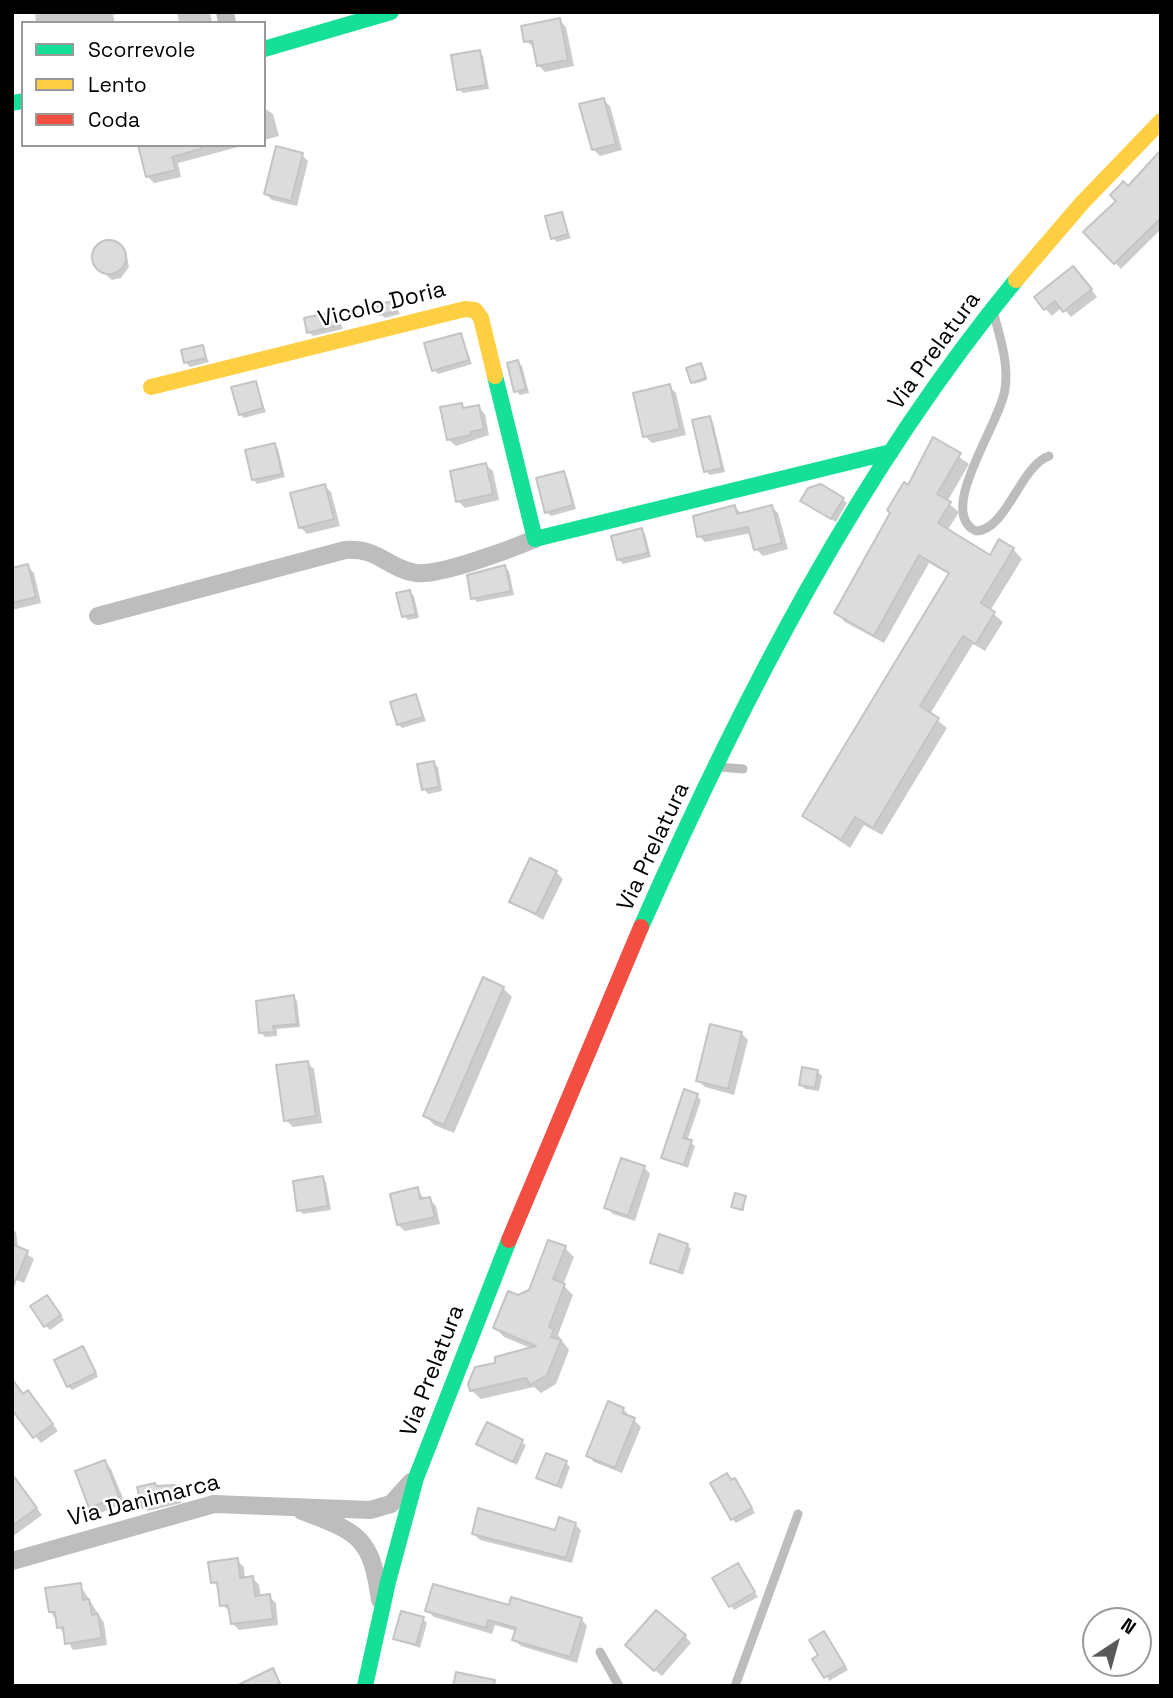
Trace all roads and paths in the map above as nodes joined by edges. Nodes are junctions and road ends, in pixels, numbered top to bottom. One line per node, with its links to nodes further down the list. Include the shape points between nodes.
1 (391, 12): 2 (street)
2 (266, 47)
3 (1161, 121): 4 (street, Via Prelatura, via 1066,220)
4 (993, 309): 6 (street, Via Prelatura); 7 (lane, via 1006,363 1005,390 997,420 961,497 967,526 982,531 991,525 1035,465)
5 (151, 387): 8 (street, Vicolo Doria, via 475,310 481,318)
6 (891, 452): 8 (street); 10 (street, Via Prelatura, via 811,585)
7 (1049, 456)
8 (536, 539): 9 (street, via 421,573 405,570 372,552 345,550)
9 (98, 616)
10 (718, 766): 11 (lane); 12 (street, Via Prelatura, via 617,981 517,1216)
11 (743, 769)
12 (417, 1474): 13 (street, Via Danimarca, via 398,1499 378,1508); 16 (street, Via Prelatura)
13 (289, 1506): 15 (street, Via Danimarca, via 207,1506); 16 (street, Via Danimarca, via 345,1530 365,1546 374,1560)
14 (798, 1514): 20 (lane)
15 (12, 1561)
16 (381, 1604): 18 (street, Via Prelatura)
17 (600, 1652): 19 (lane)
18 (365, 1686)
19 (619, 1686)
20 (735, 1686)

